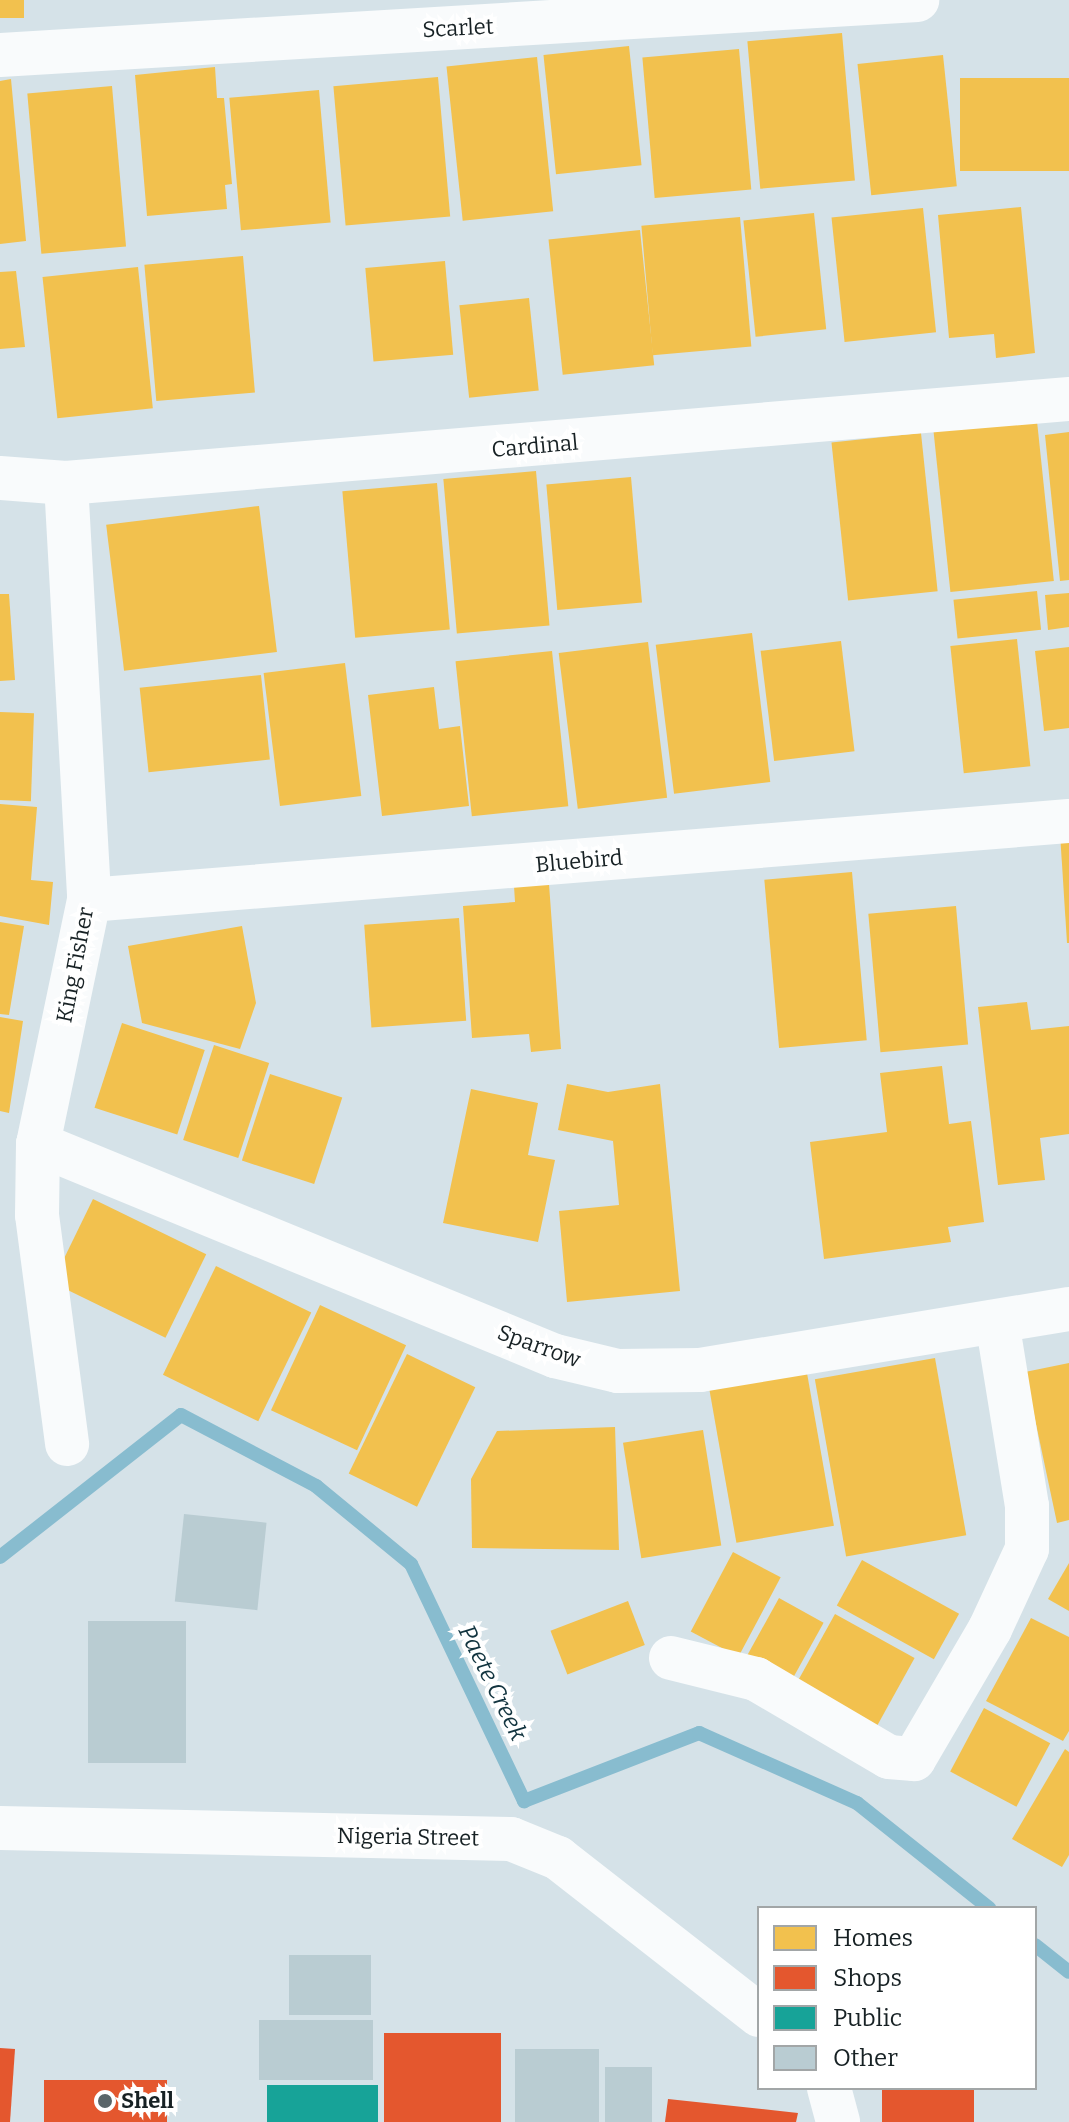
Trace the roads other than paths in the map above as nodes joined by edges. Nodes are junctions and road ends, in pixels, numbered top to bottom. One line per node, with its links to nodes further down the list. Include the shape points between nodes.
1 (917, 0): 2 (street, Scarlet)
2 (0, 55)
3 (1069, 399): 5 (street, Cardinal)
4 (0, 478): 5 (street, Cardinal)
5 (66, 483): 7 (street, King Fisher)
6 (1069, 821): 7 (street, Bluebird)
7 (89, 900): 8 (street, King Fisher)
8 (38, 1144): 10 (street, Sparrow, via 555,1356 618,1371 700,1370); 11 (street, King Fisher, via 37,1215)
9 (1069, 1309): 10 (street, Sparrow)
10 (997, 1321): 12 (street, via 1027,1506 1027,1549 990,1629 914,1759 905,1762 878,1751 756,1679)
11 (67, 1444)
12 (671, 1658)
13 (0, 1828): 14 (street, Nigeria Street, via 511,1839 558,1858)
14 (757, 2013)
15 (830, 2090): 16 (street)
16 (838, 2122)

